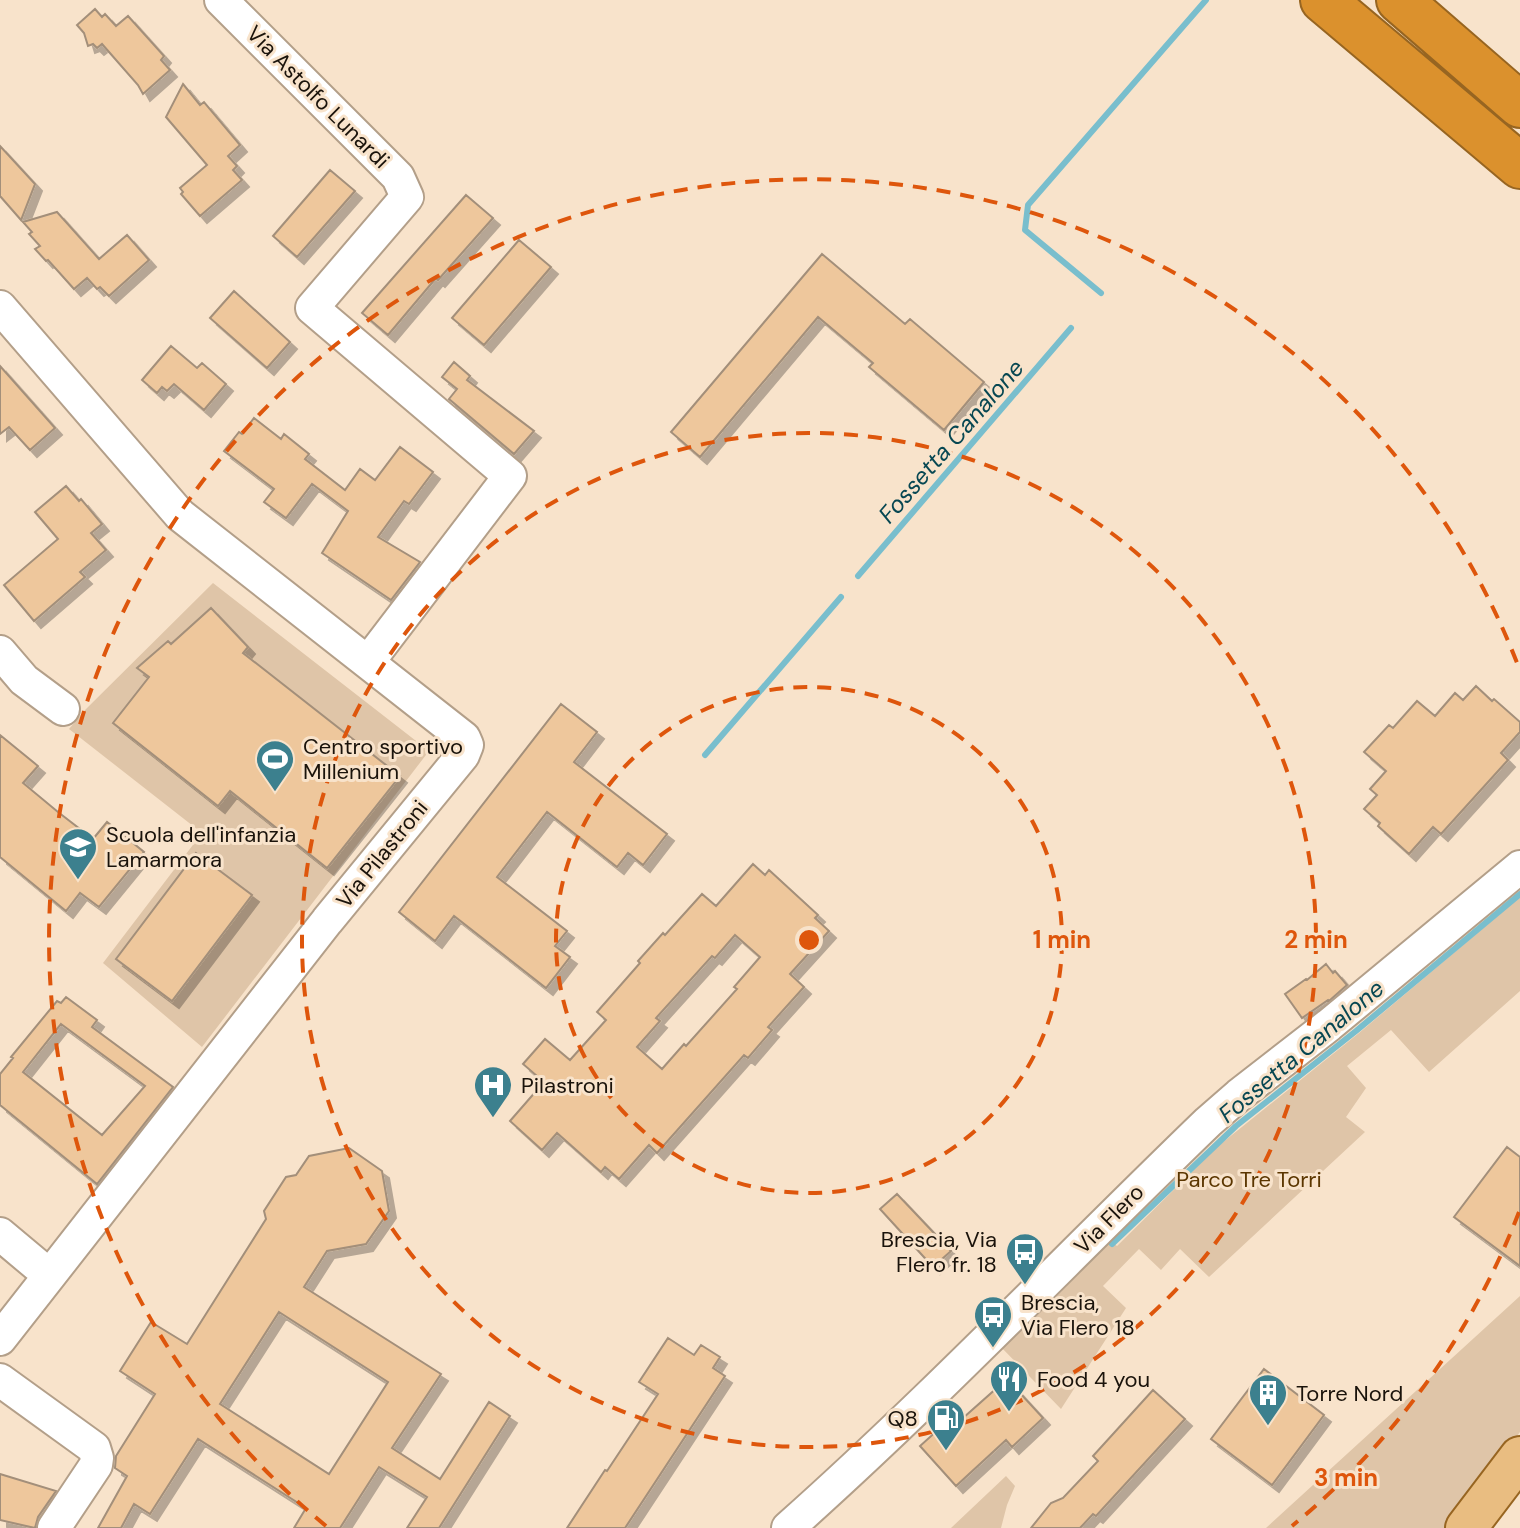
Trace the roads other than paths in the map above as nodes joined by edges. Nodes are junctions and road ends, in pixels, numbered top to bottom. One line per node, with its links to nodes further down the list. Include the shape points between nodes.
1 (221, 0): 8 (street, Via Astolfo Lunardi, via 398,177 407,197 312,308 510,476)
2 (1323, 0): 5 (highway)
3 (1399, 0): 4 (highway)
4 (1520, 105)
5 (1520, 166)
6 (0, 307): 8 (street, via 180,515)
7 (0, 652): 9 (street, via 24,680)
8 (368, 662): 12 (street, Via Pilastroni, via 464,738 463,755)
9 (63, 709)
10 (1520, 867): 18 (street, Via Flero, via 1208,1122)
11 (0, 1234): 12 (street)
12 (49, 1275): 13 (street, Via Pilastroni)
13 (0, 1339)
14 (0, 1380): 17 (street, via 94,1448 96,1465)
15 (1520, 1457): 19 (main road)
16 (1520, 1495): 20 (main road)
17 (54, 1528)
18 (788, 1528)
19 (1466, 1528)
20 (1494, 1528)

